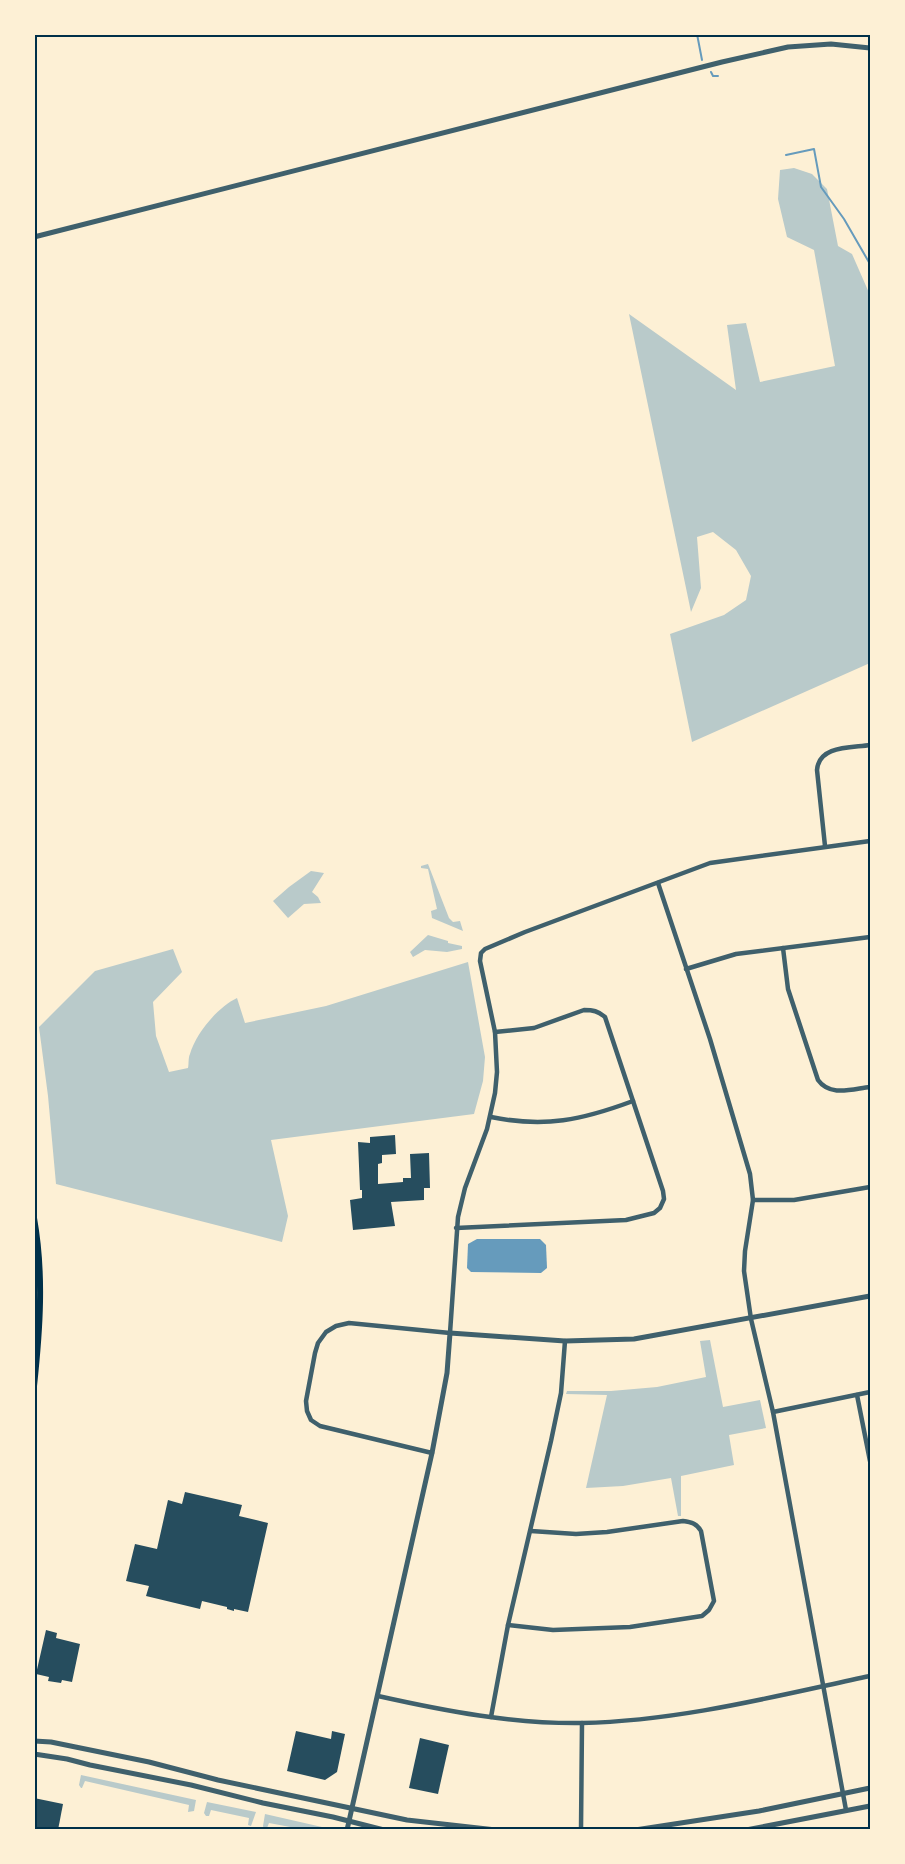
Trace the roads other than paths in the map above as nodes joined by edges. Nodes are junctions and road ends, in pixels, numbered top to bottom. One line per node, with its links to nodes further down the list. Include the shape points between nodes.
1 (870, 48): 2 (street, via 831,44 788,47)
2 (34, 237)
3 (870, 745): 5 (street, via 831,751 819,761)
4 (870, 841): 5 (street)
5 (825, 846): 6 (street, via 710,862)
6 (658, 883): 9 (street); 10 (street, via 483,951 480,961)
7 (870, 937): 8 (street)
8 (783, 948): 9 (street, via 736,954); 11 (street, via 788,989 818,1080 825,1088 836,1091)
9 (686, 969): 15 (street, via 750,1174)
10 (495, 1032): 12 (street, via 534,1028 584,1011 599,1012 605,1017); 13 (street, via 497,1072)
11 (870, 1088)
12 (633, 1101): 13 (street, via 566,1121 526,1123); 17 (street, via 663,1191 664,1199 654,1213 619,1221)
13 (491, 1117): 17 (street, via 465,1188)
14 (870, 1187): 15 (street, via 791,1200)
15 (753, 1200): 19 (street, via 744,1260)
16 (34, 1218): 22 (main road, via 41,1299)
17 (456, 1228): 20 (street)
18 (870, 1296): 19 (street)
19 (751, 1319): 21 (street, via 634,1340); 25 (street)
20 (450, 1333): 21 (street); 26 (street); 26 (street, via 348,1323 336,1326 318,1343 306,1401 311,1420 320,1426)
21 (565, 1341): 28 (street, via 561,1393)
22 (34, 1386)
23 (870, 1392): 24 (street)
24 (857, 1395): 25 (street); 27 (street)
25 (772, 1412): 31 (street)
26 (432, 1453): 32 (street)
27 (870, 1461)
28 (531, 1531): 29 (street); 29 (street, via 576,1534 692,1523 702,1531 714,1601 702,1616 630,1627 553,1630)
29 (508, 1625): 33 (street)
30 (870, 1676): 31 (street)
31 (823, 1686): 34 (street, via 670,1715); 38 (street)
32 (378, 1696): 33 (street); 40 (street)
33 (490, 1717): 34 (street)
34 (582, 1723): 46 (street)
35 (34, 1741): 40 (street, via 149,1762)
36 (34, 1754): 42 (street)
37 (870, 1788): 38 (street)
38 (844, 1793): 41 (street); 47 (street)
39 (870, 1806): 41 (street)
40 (353, 1808): 42 (street); 45 (street, via 407,1820)
41 (846, 1810): 48 (street)
42 (349, 1821): 43 (street); 44 (street)
43 (347, 1830)
44 (384, 1830)
45 (496, 1830)
46 (581, 1830)
47 (635, 1830)
48 (746, 1830)

